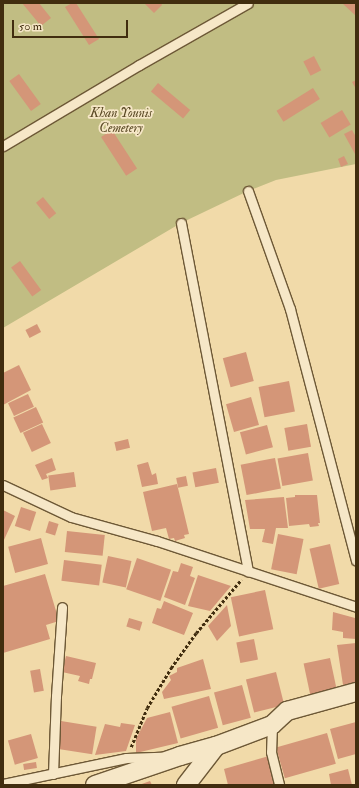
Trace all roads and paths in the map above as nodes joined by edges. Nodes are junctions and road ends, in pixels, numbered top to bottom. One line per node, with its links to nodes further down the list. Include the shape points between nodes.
1 (248, 3): 2 (lane)
2 (3, 146)
3 (248, 190): 6 (lane, via 290,309)
4 (181, 223): 7 (lane)
5 (3, 485): 7 (lane, via 71,517 157,541)
6 (356, 561)
7 (248, 572): 9 (lane); 14 (path, via 196,633 171,668 147,708)
8 (62, 607): 15 (lane)
9 (356, 607)
10 (356, 692): 11 (street, via 287,711)
11 (272, 725): 12 (street); 19 (lane, via 271,752)
12 (216, 746): 13 (street); 18 (street)
13 (180, 756): 14 (lane); 17 (street)
14 (126, 758): 15 (lane)
15 (53, 774): 16 (lane)
16 (3, 784)
17 (95, 785)
18 (186, 785)
19 (279, 785)

